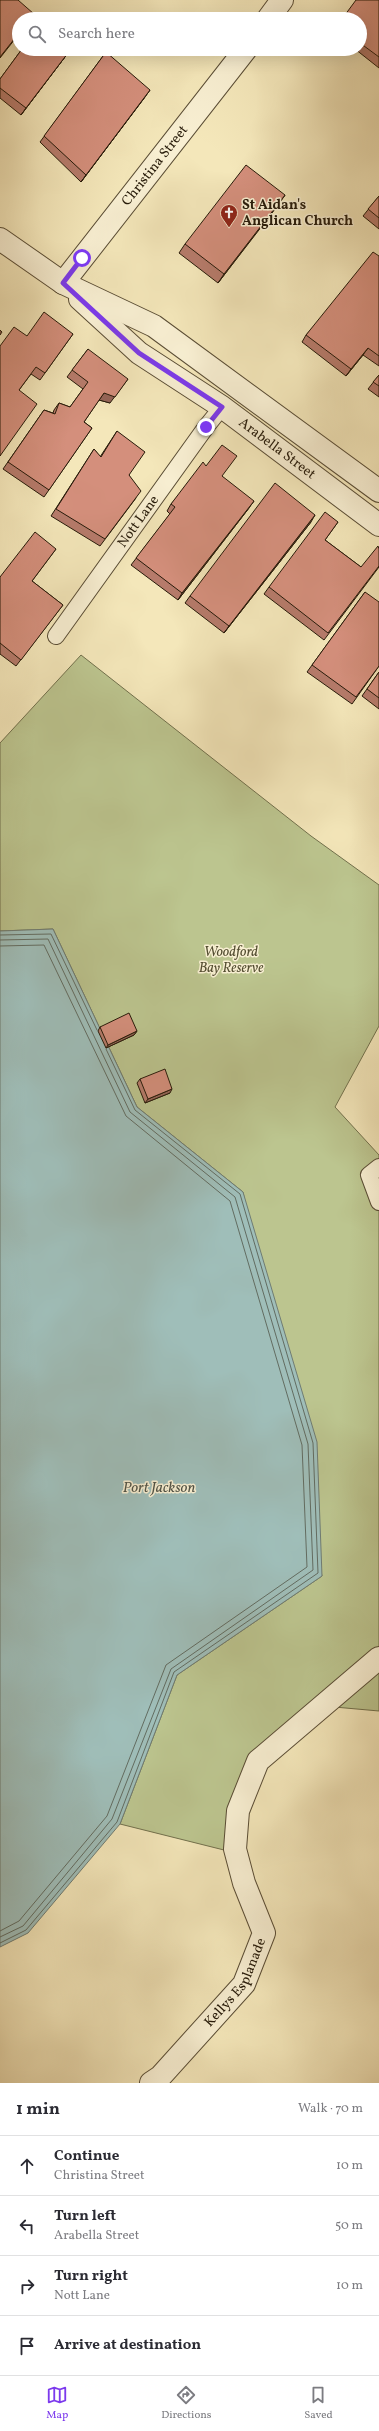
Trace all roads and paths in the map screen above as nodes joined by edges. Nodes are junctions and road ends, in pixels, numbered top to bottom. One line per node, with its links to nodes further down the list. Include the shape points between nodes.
1 (282, 0): 2 (street)
2 (273, 12)
3 (241, 56): 5 (street, Christina Street)
4 (0, 239): 5 (street, Arabella Street)
5 (63, 283): 6 (street, Arabella Street, via 139,353); 7 (street, Arabella Street, via 154,326)
6 (222, 407): 8 (street, Arabella Street); 9 (lane, Nott Lane)
7 (379, 490)
8 (379, 525)
9 (56, 636)
10 (374, 1171): 11 (lane)
11 (379, 1202)
12 (379, 1658): 13 (street, Kellys Esplanade, via 258,1761 238,1811 235,1849 244,1883 264,1933 244,1984 160,2077)
13 (151, 2083)

